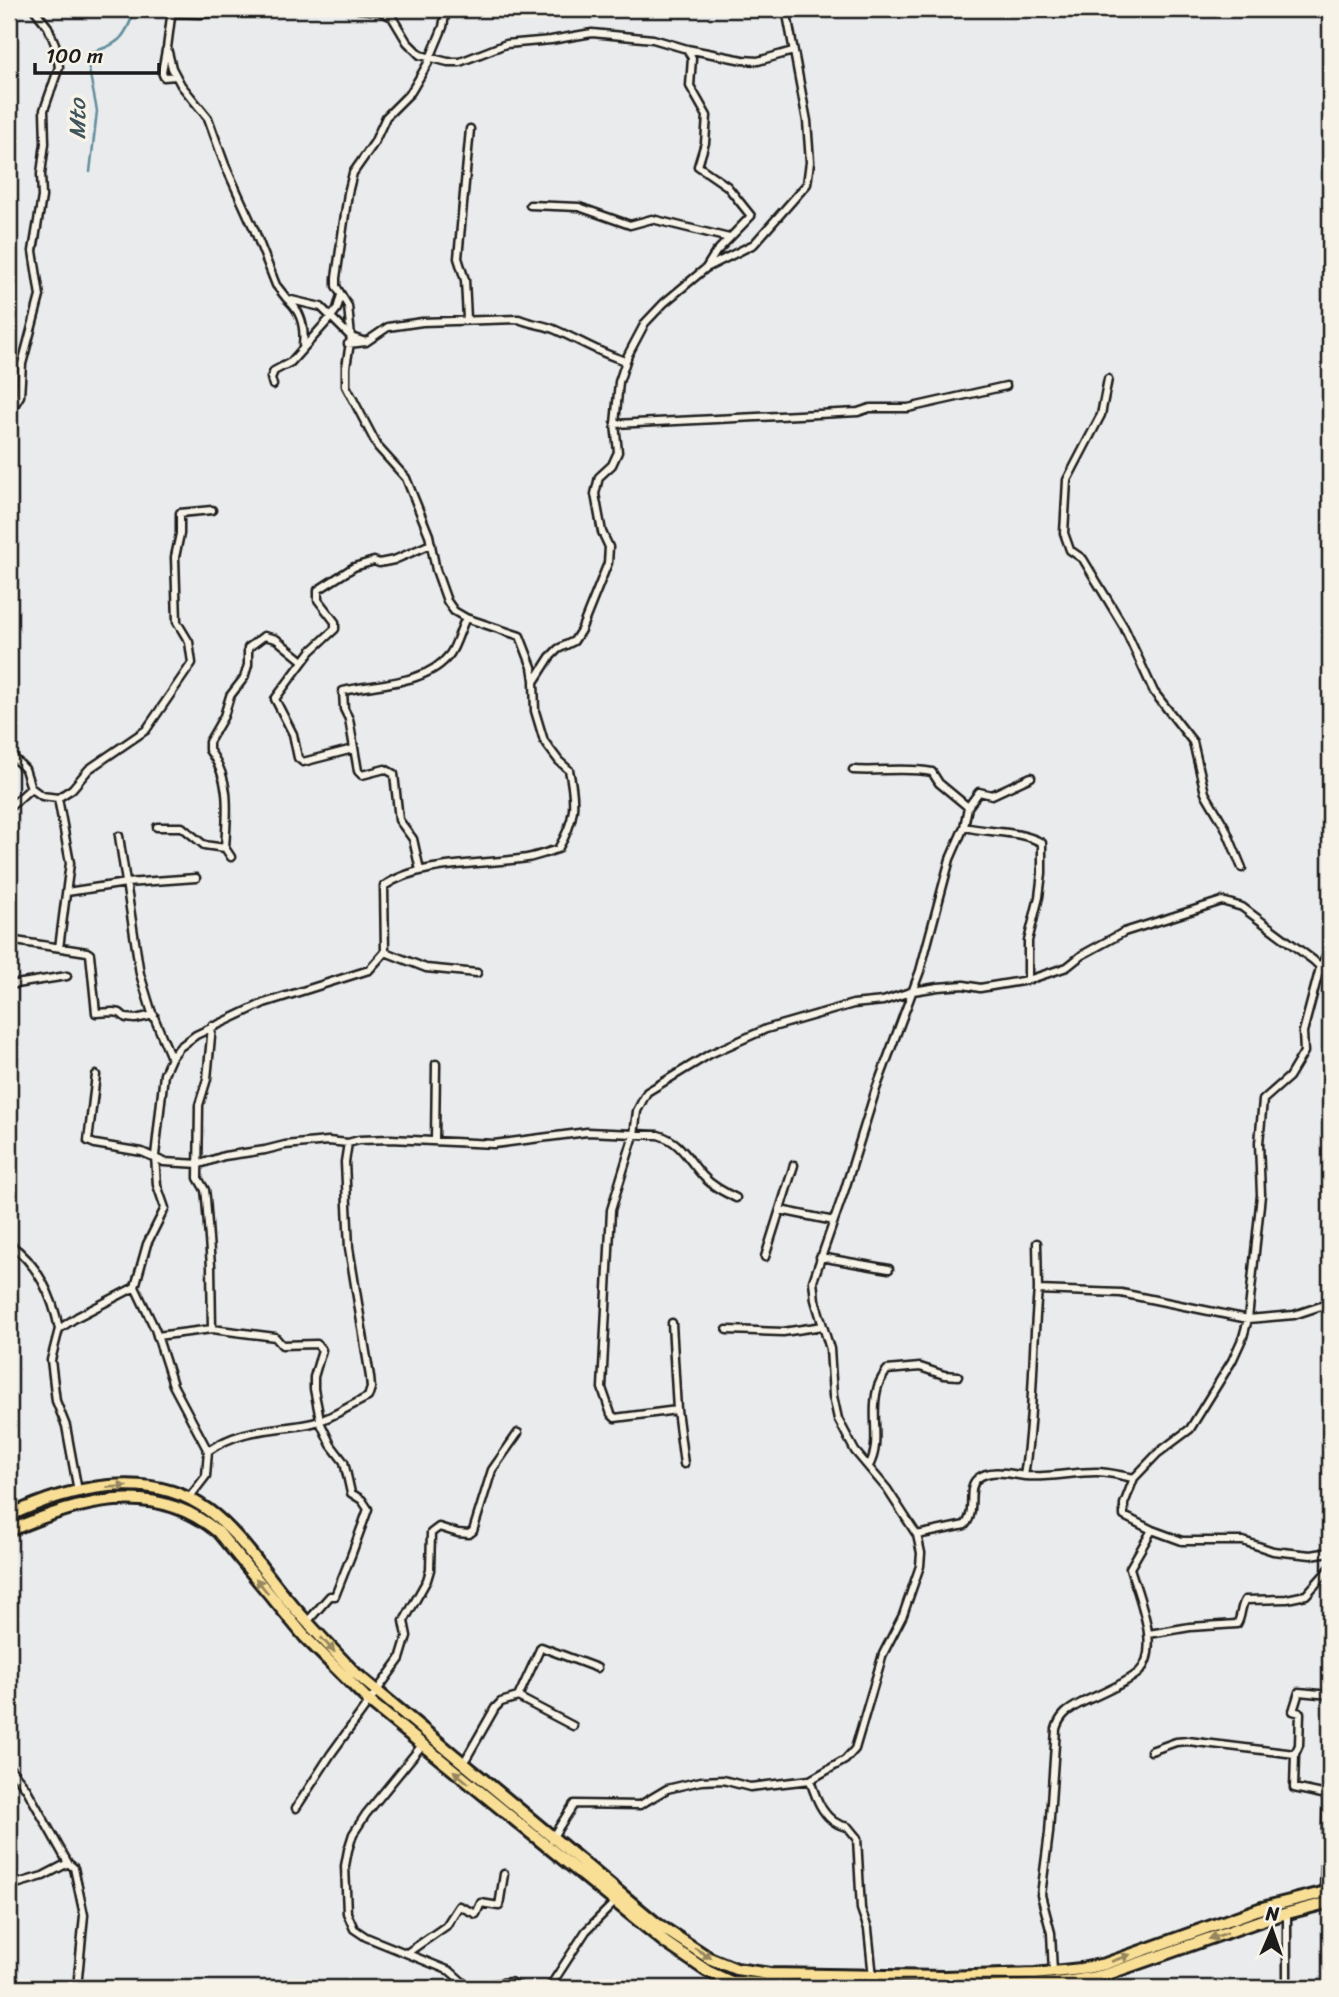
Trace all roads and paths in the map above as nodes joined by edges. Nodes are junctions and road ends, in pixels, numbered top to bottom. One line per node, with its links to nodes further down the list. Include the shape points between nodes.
1 (34, 9): 26 (street, via 52,36 59,66 44,110 42,197 33,251 40,296 22,364 20,396)
2 (243, 9): 6 (street)
3 (358, 9): 10 (street, via 380,11 392,18 412,48)
4 (446, 9): 10 (street)
5 (786, 9): 9 (street)
6 (171, 11): 7 (street)
7 (167, 48): 11 (street); 11 (street, via 162,72 164,77)
8 (687, 49): 9 (street, via 758,61); 10 (street, via 653,38 592,33 506,44 460,62); 14 (street, via 692,58 690,86 708,116 698,166 727,186 751,216)
9 (793, 51): 15 (street, via 807,121 807,184 754,244)
10 (430, 58): 16 (street, via 411,92 386,117 353,173 336,278)
11 (176, 76): 17 (street, via 208,118 276,285)
12 (470, 129): 19 (street, via 458,258 466,279)
13 (530, 205): 14 (street, via 579,207 630,225 652,219)
14 (729, 238): 15 (street)
15 (706, 268): 22 (street, via 645,323)
16 (341, 295): 18 (street); 20 (street, via 348,306)
17 (287, 299): 18 (street, via 321,307); 21 (street, via 302,320)
18 (331, 317): 20 (street); 21 (street)
19 (467, 319): 20 (street, via 388,327 366,342); 22 (street, via 519,318)
20 (349, 341): 29 (street, via 346,386 378,447 405,478)
21 (303, 347): 24 (street, via 291,362 274,371)
22 (626, 361): 27 (street)
23 (1108, 379): 46 (street, via 1101,415 1067,480 1064,533 1070,550 1083,559 1124,627 1154,692 1193,742 1205,793)
24 (273, 386)
25 (1006, 386): 27 (street, via 908,408)
26 (9, 414)
27 (615, 424): 32 (street, via 618,452 599,477 596,494 609,547 608,563 582,630 550,657)
28 (212, 510): 38 (street, via 180,513 175,557 177,622 189,642 192,663 146,730 89,768)
29 (430, 544): 30 (street, via 447,601); 31 (street, via 394,560 354,567 318,590 318,600 335,622 335,629)
30 (466, 618): 32 (street, via 520,636); 33 (street, via 450,653 419,677 343,691)
31 (303, 661): 33 (street, via 275,699 293,734 298,758 303,762); 44 (street, via 276,639 264,636 248,648 244,678 230,696 209,742 226,783)
32 (534, 682): 47 (street, via 535,711 544,741 569,769 575,804 568,834 558,849 529,858)
33 (353, 749): 47 (street, via 362,775 385,769 394,774 399,820 413,839)
34 (9, 752): 37 (street, via 25,769)
35 (853, 770): 39 (street, via 932,772)
36 (1031, 777): 39 (street, via 992,795 979,792)
37 (31, 788): 38 (street); 40 (street)
38 (58, 799): 50 (street, via 70,863)
39 (968, 807): 42 (street)
40 (9, 808)
41 (158, 827): 44 (street, via 182,827 204,845)
42 (964, 827): 59 (street, via 1007,832 1042,843 1039,897 1028,941); 61 (street, via 950,859)
43 (119, 836): 49 (street)
44 (225, 848): 45 (street)
45 (231, 857)
46 (1242, 868)
47 (420, 870): 54 (street, via 384,886)
48 (196, 878): 49 (street)
49 (126, 883): 50 (street); 62 (street, via 140,974)
50 (67, 892): 53 (street)
51 (9, 940): 53 (street)
52 (1330, 947): 55 (street)
53 (59, 948): 62 (street, via 90,954 96,1013 120,1013 135,1019)
54 (384, 952): 56 (street, via 426,968); 63 (street, via 369,970 264,1003)
55 (1320, 968): 58 (street); 59 (street, via 1242,907 1222,901 1124,932 1067,967); 84 (street, via 1303,1032 1304,1052 1289,1077 1263,1100 1261,1195)
56 (477, 973)
57 (67, 976): 60 (street)
58 (1330, 976)
59 (1028, 980): 61 (street)
60 (9, 985)
61 (913, 991): 67 (street, via 793,1020 709,1054 647,1092 637,1111); 75 (street)
62 (154, 1015): 64 (street)
63 (212, 1026): 64 (street); 71 (street, via 200,1105)
64 (171, 1058): 70 (street, via 164,1074)
65 (436, 1064): 68 (street)
66 (96, 1075): 70 (street, via 88,1141)
67 (634, 1135): 68 (street, via 587,1132 494,1144); 73 (street, via 668,1138 688,1154 704,1177); 92 (street, via 611,1210 602,1388 615,1418)
68 (435, 1140): 69 (street)
69 (348, 1143): 71 (street, via 285,1145); 93 (street, via 349,1248 371,1388 368,1397)
70 (155, 1156): 71 (street, via 164,1162); 81 (street, via 157,1185 165,1208 147,1244)
71 (200, 1164): 88 (street, via 211,1266)
72 (793, 1166): 74 (street)
73 (736, 1198)
74 (780, 1210): 75 (street); 78 (street)
75 (834, 1221): 79 (street)
76 (1037, 1243): 82 (street)
77 (9, 1244): 87 (street, via 26,1254 54,1304)
78 (765, 1256)
79 (820, 1256): 80 (street); 86 (street, via 813,1281)
80 (889, 1269)
81 (135, 1287): 87 (street); 90 (street)
82 (1038, 1290): 84 (street, via 1121,1293); 98 (street)
83 (1330, 1303): 84 (street, via 1294,1315)
84 (1248, 1319): 99 (street, via 1232,1361 1190,1429 1158,1452)
85 (672, 1323): 92 (street)
86 (823, 1326): 89 (street, via 783,1332); 97 (street, via 838,1419)
87 (59, 1329): 100 (street, via 51,1360)
88 (212, 1329): 90 (street); 93 (street, via 275,1337 282,1345 317,1344 322,1350 314,1389)
89 (727, 1330)
90 (157, 1336): 95 (street, via 173,1385)
91 (958, 1376): 97 (street, via 919,1367 887,1370 877,1388 876,1454)
92 (677, 1410): 96 (street)
93 (320, 1419): 95 (street, via 233,1436); 108 (street, via 344,1462 351,1493 368,1508 335,1596)
94 (519, 1433): 111 (street, via 492,1470 473,1531 458,1533 439,1527 431,1533 427,1580 404,1621 406,1644)
95 (208, 1451): 101 (street, via 206,1476)
96 (684, 1464)
97 (869, 1466): 105 (street)
98 (1024, 1476): 99 (street, via 1098,1472); 105 (street, via 1002,1472 978,1478 965,1525)
99 (1134, 1478): 103 (street, via 1124,1517)
100 (78, 1491): 101 (main road, one-way to 101, via 136,1486); 102 (main road)
101 (189, 1499): 108 (main road, via 227,1526)
102 (9, 1516)
103 (1152, 1530): 106 (street, via 1182,1541 1243,1541 1273,1551); 109 (street, via 1130,1569)
104 (9, 1531): 114 (main road, one-way to 104, via 305,1637 202,1518 147,1500 106,1500 60,1510)
105 (917, 1535): 121 (street, via 920,1566 898,1629 883,1654 855,1749)
106 (1330, 1552)
107 (1330, 1568): 109 (street, via 1306,1595 1245,1601 1237,1624)
108 (307, 1622): 111 (main road, one-way to 111)
109 (1149, 1634): 132 (street, via 1148,1658 1138,1674 1059,1718 1041,1895 1051,1933)
110 (597, 1668): 113 (street, via 541,1647)
111 (377, 1692): 114 (street); 119 (main road)
112 (1330, 1695): 118 (street, via 1296,1695 1293,1711 1300,1713)
113 (518, 1697): 115 (street); 119 (street, via 495,1708)
114 (370, 1702): 116 (main road); 122 (street)
115 (573, 1726)
116 (423, 1744): 128 (main road, one-way to 116); 130 (street, via 366,1814 354,1834 345,1866 347,1913 354,1929)
117 (1152, 1751): 118 (street, via 1188,1741)
118 (1295, 1754): 127 (street, via 1294,1788 1327,1795)
119 (463, 1764): 123 (main road)
120 (9, 1767): 124 (street)
121 (810, 1780): 123 (street, via 750,1787 723,1780 701,1781 667,1789 640,1805 574,1804); 133 (street, via 825,1813 848,1827 857,1839 860,1909 868,1929)
122 (296, 1808)
123 (552, 1838): 133 (main road, one-way to 133, via 657,1924 709,1958 736,1969 769,1974)
124 (68, 1863): 126 (street); 137 (street, via 74,1868 84,1915)
125 (504, 1874): 130 (street, via 499,1906 481,1903 475,1914 459,1906 446,1926)
126 (9, 1886)
127 (1328, 1895): 129 (main road); 132 (main road, one-way to 127, via 1105,1964 1262,1908)
128 (615, 1902): 131 (main road); 139 (street, via 586,1931)
129 (1287, 1912): 136 (main road, one-way to 136, via 1108,1974); 145 (street)
130 (407, 1953): 135 (street, via 450,1971)
131 (707, 1971): 134 (main road, via 731,1982); 140 (main road)
132 (1053, 1972): 133 (main road)
133 (873, 1977)
134 (768, 1985): 141 (main road); 142 (main road)
135 (466, 1987): 138 (street, via 509,1982)
136 (1035, 1987): 144 (main road)
137 (77, 1988)
138 (522, 1988)
139 (549, 1988)
140 (716, 1988)
141 (751, 1988)
142 (829, 1988): 143 (main road)
143 (869, 1988)
144 (946, 1988)
145 (1287, 1988)

